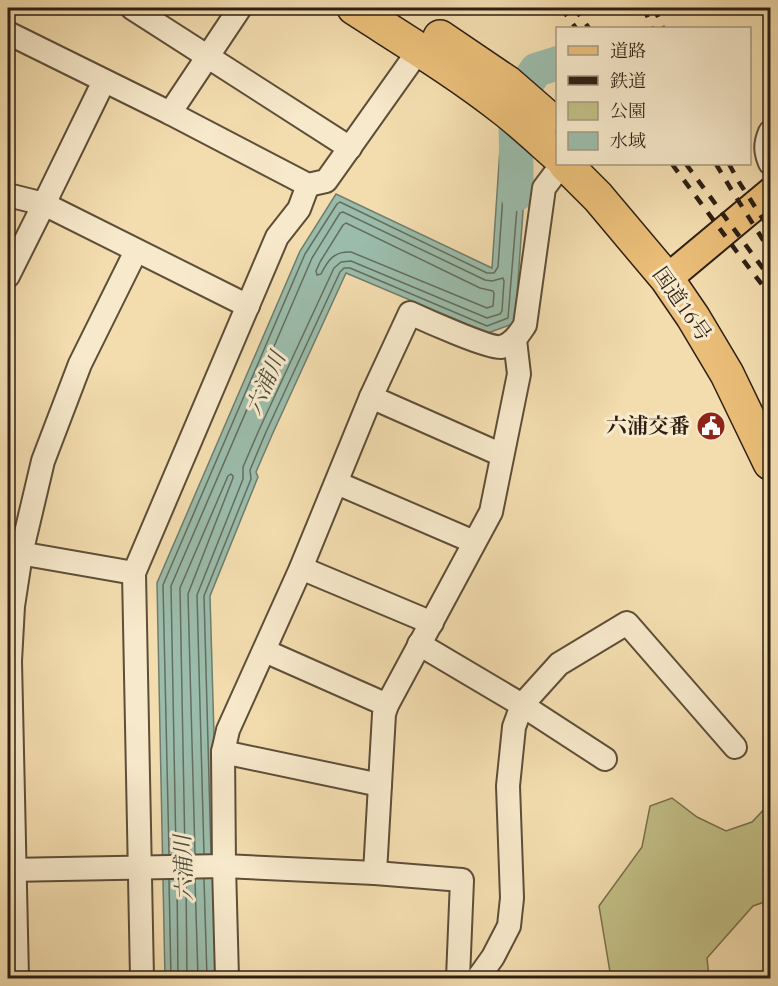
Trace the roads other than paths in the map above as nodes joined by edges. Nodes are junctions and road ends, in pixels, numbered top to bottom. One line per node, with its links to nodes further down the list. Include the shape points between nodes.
1 (132, 8): 7 (street)
2 (240, 8): 7 (street)
3 (354, 8): 6 (highway)
4 (396, 8): 9 (highway)
5 (8, 33): 8 (street)
6 (418, 50): 9 (highway); 12 (street)
7 (207, 56): 10 (street); 12 (street)
8 (104, 81): 10 (street); 21 (street)
9 (526, 110): 13 (highway)
10 (170, 114): 18 (street)
11 (771, 132): 14 (street, via 766,153)
12 (350, 148): 18 (street, via 326,181)
13 (556, 153)
14 (771, 163)
15 (563, 165): 26 (street, via 544,188 525,325)
16 (565, 165): 23 (highway, 国道16号)
17 (597, 165): 23 (highway, 国道16号, via 634,205)
18 (308, 185): 25 (street, via 299,209 277,237)
19 (771, 193): 23 (main road)
20 (8, 195): 21 (street)
21 (44, 204): 22 (street); 24 (street)
22 (136, 251): 25 (street); 33 (street, via 80,364)
23 (675, 272): 28 (highway, 国道16号, via 712,303); 30 (highway, 国道16号, via 693,317 727,374)
24 (8, 276)
25 (248, 306): 35 (street)
26 (515, 340): 27 (street, via 500,347 486,345 410,314); 29 (street, via 519,374)
27 (371, 397): 29 (street); 31 (street)
28 (771, 414)
29 (502, 455): 32 (street, via 491,512)
30 (771, 463)
31 (337, 483): 32 (street); 34 (street)
32 (474, 542): 36 (street)
33 (14, 553): 35 (street); 47 (street)
34 (302, 568): 36 (street); 38 (street)
35 (134, 573): 46 (street)
36 (432, 623): 37 (street)
37 (419, 644): 39 (street); 40 (street)
38 (265, 651): 39 (street); 42 (street, via 228,730)
39 (387, 705): 44 (street)
40 (522, 705): 41 (street, via 559,664 627,623); 43 (street); 53 (street, via 514,727 508,786 512,898 509,926)
41 (735, 747)
42 (223, 752): 44 (street); 45 (street)
43 (605, 759)
44 (381, 785): 48 (street)
45 (219, 867): 46 (street); 48 (street); 51 (street)
46 (147, 868): 47 (street); 50 (street)
47 (11, 871): 49 (street)
48 (375, 873): 52 (street, via 462,880)
49 (17, 978)
50 (142, 978)
51 (227, 978)
52 (458, 978)
53 (478, 978)

